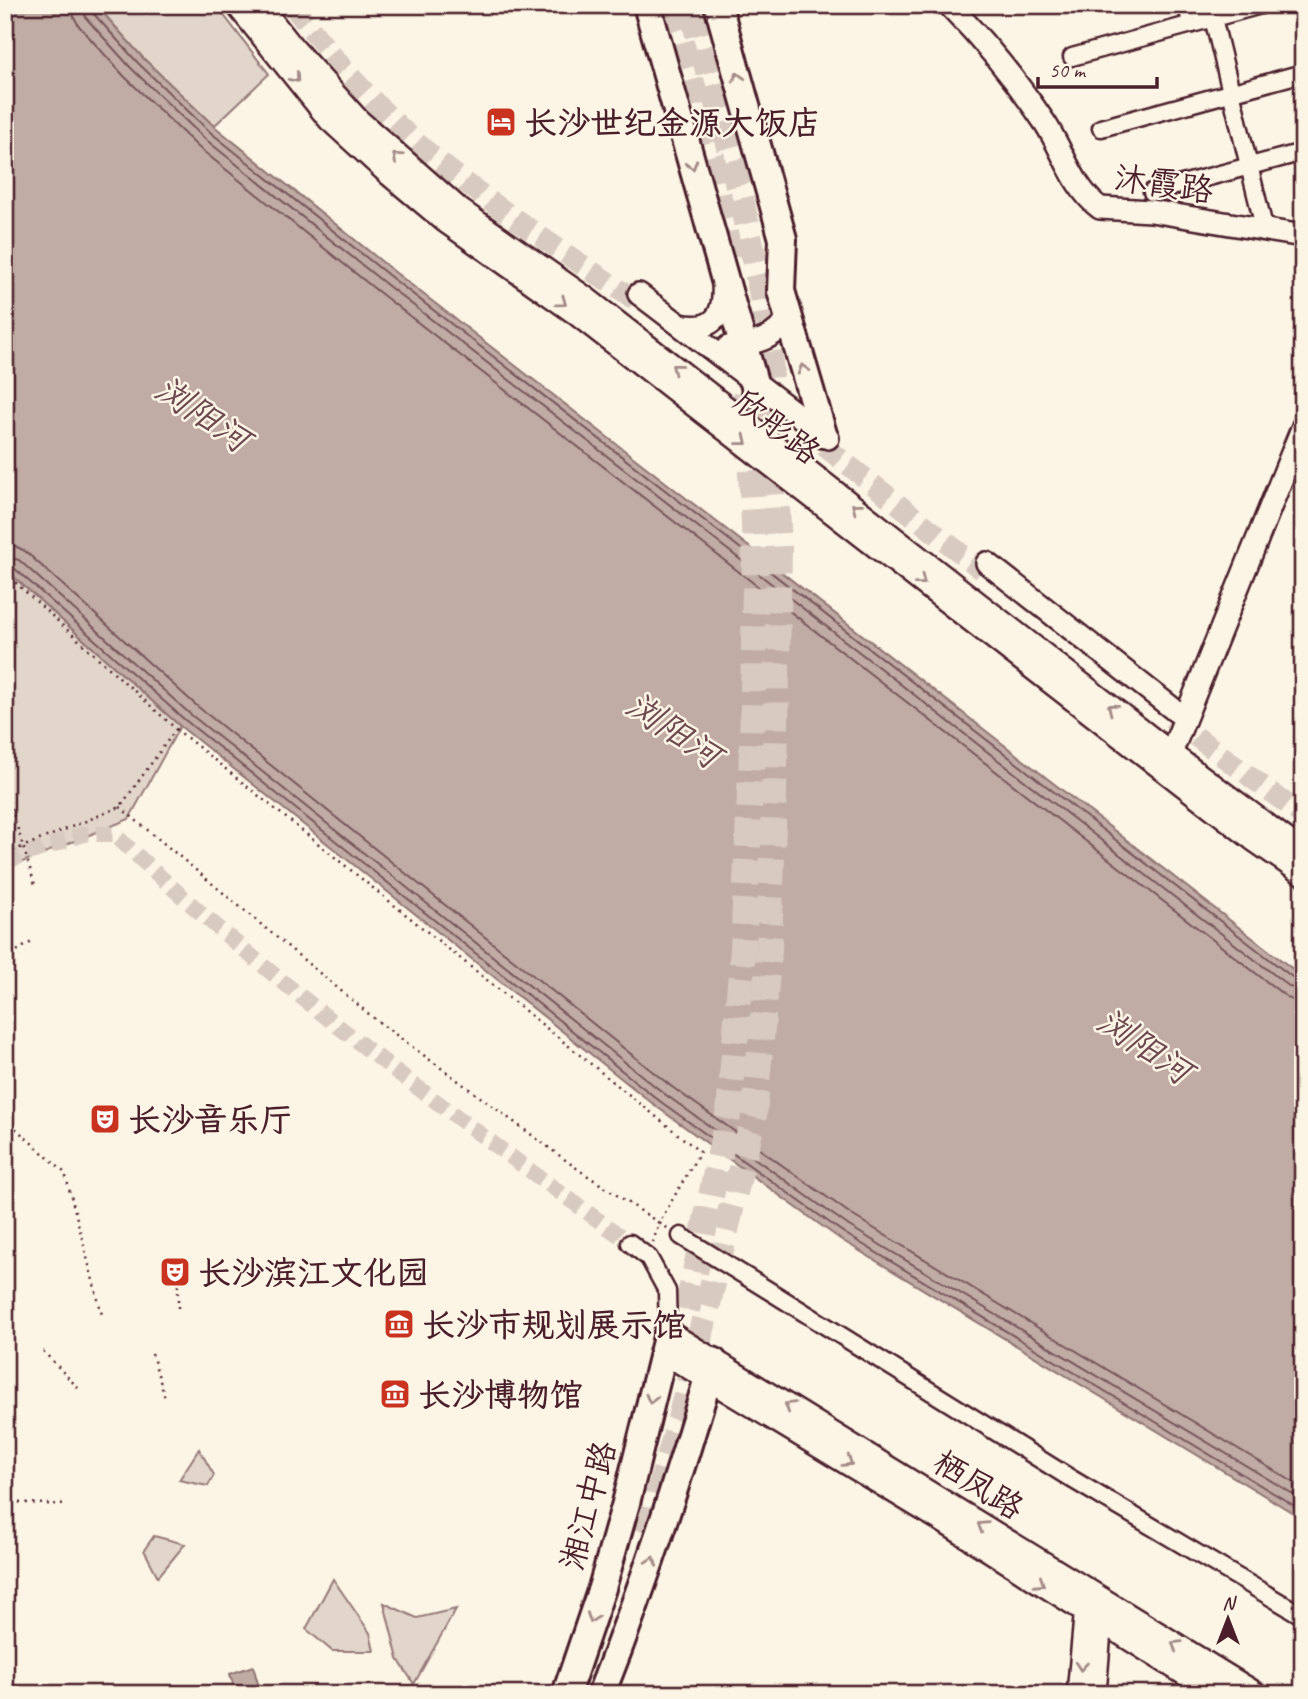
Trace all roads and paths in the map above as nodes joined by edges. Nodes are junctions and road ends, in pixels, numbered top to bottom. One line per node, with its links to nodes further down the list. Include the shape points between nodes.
1 (238, 5): 35 (main road, 欣彤路, one-way to 35, via 330,119 408,190)
2 (258, 5): 35 (main road, 欣彤路, one-way to 2, via 587,300 460,211 357,120)
3 (647, 5): 21 (main road, one-way to 21)
4 (718, 5): 23 (main road, one-way to 4, via 781,291 783,239)
5 (949, 5): 20 (street, 沐霞路, via 1016,81 1084,192 1100,208 1151,211)
6 (959, 5): 18 (street, 沐霞路, via 1022,73 1097,198)
7 (1186, 5): 10 (street)
8 (1261, 5): 9 (street)
9 (1213, 18): 10 (street); 13 (street)
10 (1192, 24): 11 (street)
11 (1072, 57)
12 (1303, 73): 13 (street)
13 (1232, 92): 14 (street); 16 (street)
14 (1101, 128)
15 (1303, 152): 16 (street)
16 (1251, 166): 17 (street); 18 (street)
17 (1152, 192)
18 (1263, 223): 19 (street, 沐霞路)
19 (1303, 230)
20 (1303, 236)
21 (723, 273): 24 (street, via 719,314 704,327); 25 (main road)
22 (639, 298): 24 (street)
23 (788, 315): 25 (street, via 780,330); 29 (main road, one-way to 23)
24 (681, 330): 26 (street); 27 (street)
25 (743, 345): 26 (street); 27 (main road)
26 (708, 346): 27 (street)
27 (755, 387): 29 (street)
28 (1303, 426): 35 (street)
29 (825, 440)
30 (1303, 451): 35 (street)
31 (984, 566): 33 (street)
32 (5, 573): 34 (path)
33 (1174, 715)
34 (176, 729): 37 (path); 46 (path, via 700,1152)
35 (1171, 765): 39 (main road, 欣彤路); 41 (main road, 欣彤路, via 1254,839)
36 (5, 788): 38 (path)
37 (120, 807): 38 (path); 46 (path, via 376,1020 579,1170)
38 (23, 848): 40 (path); 42 (path)
39 (1303, 853)
40 (5, 854)
41 (1303, 873)
42 (36, 888)
43 (35, 940): 44 (path)
44 (5, 958)
45 (5, 1119): 52 (path, via 65,1173)
46 (659, 1223): 47 (path); 50 (path)
47 (681, 1236): 62 (street, via 1070,1478)
48 (630, 1243): 50 (street)
49 (178, 1257): 51 (path)
50 (649, 1258): 53 (street, via 667,1291)
51 (178, 1311)
52 (102, 1315)
53 (666, 1342): 56 (main road, 栖凤路); 63 (main road, 湘江中路, one-way to 63, via 620,1527)
54 (43, 1350): 57 (path)
55 (152, 1354): 58 (path)
56 (711, 1369): 61 (main road, 栖凤路, via 944,1521); 64 (main road, one-way to 56, via 637,1605)
57 (80, 1390)
58 (166, 1398)
59 (5, 1502): 60 (path)
60 (67, 1505)
61 (1094, 1606): 65 (street, one-way to 65); 66 (street); 67 (main road, 栖凤路); 68 (main road, 栖凤路, one-way to 61)
62 (1303, 1616)
63 (566, 1694)
64 (601, 1694)
65 (1078, 1694)
66 (1095, 1694)
67 (1218, 1694)
68 (1255, 1694)

